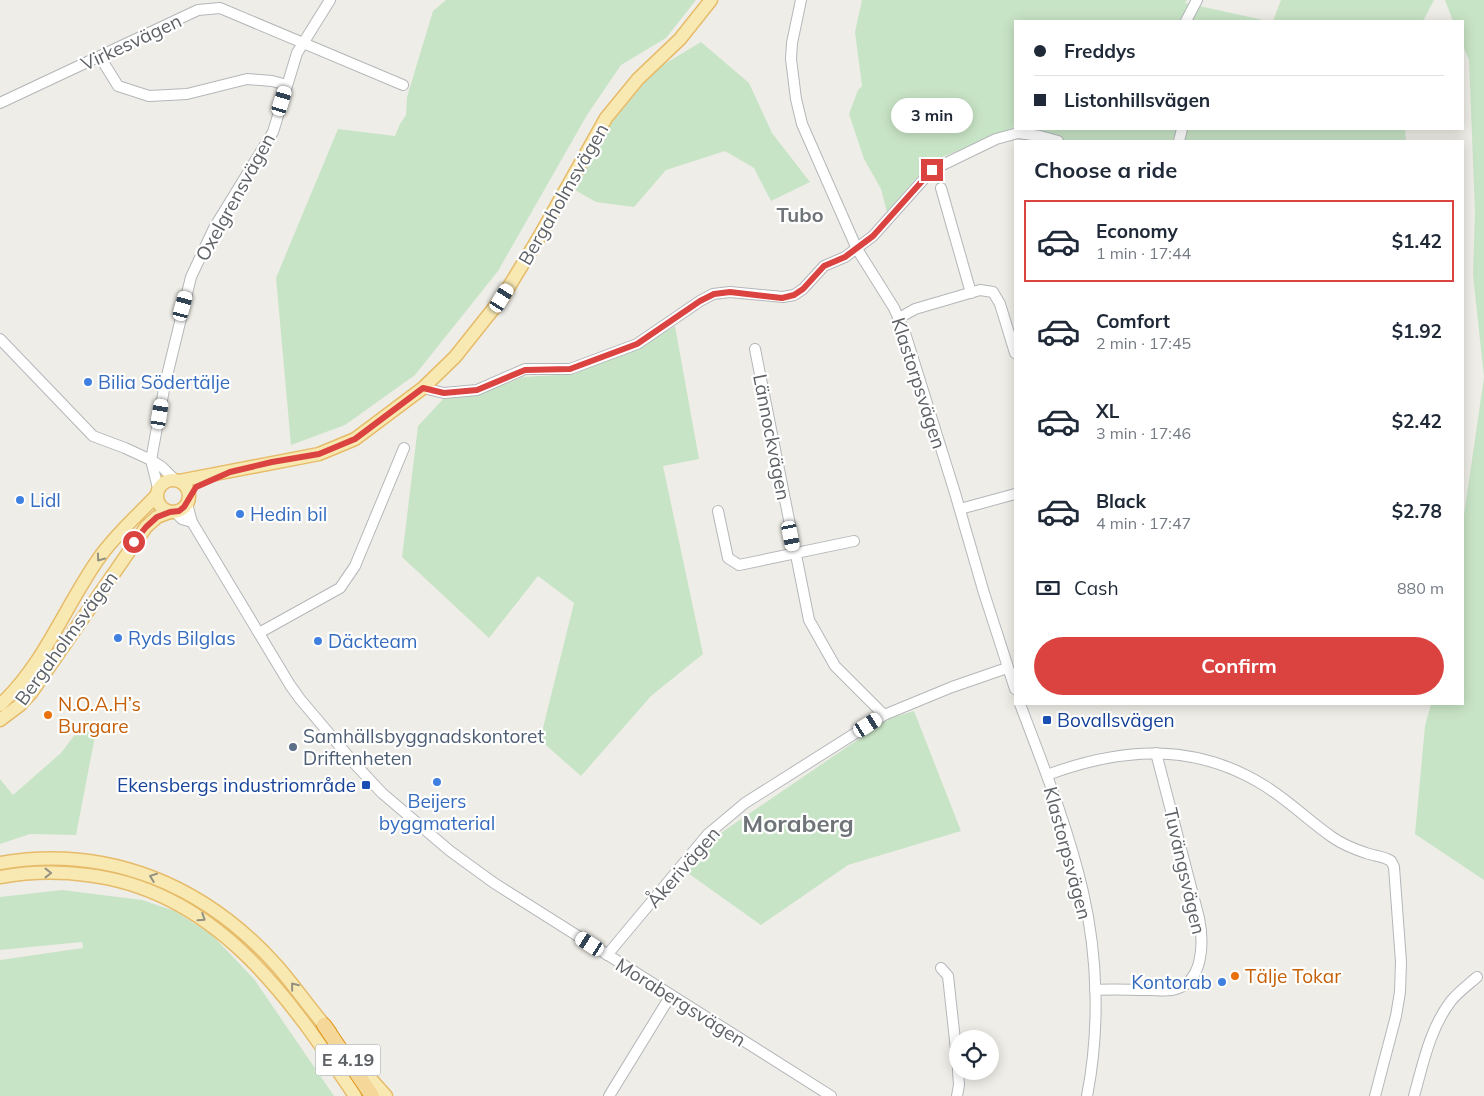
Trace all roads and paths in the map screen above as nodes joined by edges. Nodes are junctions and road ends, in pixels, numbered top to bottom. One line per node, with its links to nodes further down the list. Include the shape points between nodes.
1 (330, 0): 6 (street, Oxelgrensvägen)
2 (711, 0): 19 (main road, Bergaholmsvägen, via 680,39 638,79 606,118 502,298 455,357)
3 (801, 0): 13 (street, Klastorpsvägen, via 791,59 796,99 802,124)
4 (1197, 0): 5 (street)
5 (1187, 20)
6 (303, 43): 7 (street, Virkesvägen, via 220,8 198,10); 8 (street, Oxelgrensvägen); 9 (street, Virkesvägen)
7 (100, 57): 8 (street, via 118,86 149,96 187,94 247,80); 10 (street, Virkesvägen)
8 (287, 85): 21 (street, Oxelgrensvägen, via 273,132 214,228 191,277 166,378)
9 (403, 85)
10 (0, 103)
11 (1054, 140): 13 (street, via 1018,133 996,139 932,170 873,236)
12 (941, 188): 14 (street)
13 (857, 249): 15 (street, Klastorpsvägen); 19 (street, via 824,266 794,295 782,298 730,292 714,294 637,344 570,369 525,370 477,390 444,393)
14 (971, 293): 15 (street, via 915,309); 18 (street, via 980,290 993,292)
15 (900, 318): 27 (street, Klastorpsvägen)
16 (0, 339): 21 (street, via 93,436)
17 (755, 349): 32 (street, Lännockvägen)
18 (1014, 350)
19 (423, 388): 22 (main road, Bergaholmsvägen, via 355,439 319,454)
20 (404, 448): 33 (street, via 355,566 340,588)
21 (151, 460): 23 (street); 24 (street)
22 (230, 472): 23 (main road, Bergaholmsvägen); 26 (main road, Bergaholmsvägen, via 196,487)
23 (177, 480): 24 (main road, via 167,480); 26 (main road, via 187,488)
24 (157, 492): 29 (main road, via 159,505); 36 (main road, Bergaholmsvägen, one-way to 36, via 99,558 22,682)
25 (1014, 494): 27 (street)
26 (188, 501): 29 (main road, via 179,511); 30 (street, Morabergsvägen)
27 (960, 509): 34 (street, Klastorpsvägen)
28 (718, 511): 32 (street, via 728,558 740,565)
29 (173, 512): 30 (street, Morabergsvägen); 39 (main road, Bergaholmsvägen, via 157,517 146,527 31,693)
30 (192, 522): 33 (street, Morabergsvägen)
31 (854, 542): 32 (street)
32 (795, 554): 38 (street, Lännockvägen, via 809,620 836,666)
33 (259, 633): 44 (street, Morabergsvägen, via 290,686 382,793 465,862)
34 (1007, 668): 35 (street, Klastorpsvägen); 38 (street, Åkerivägen)
35 (1014, 686)
36 (0, 705)
37 (1020, 705): 41 (street, Klastorpsvägen)
38 (884, 715): 44 (street, Åkerivägen, via 745,803 708,834)
39 (0, 720)
40 (1156, 753): 41 (street, via 1090,762); 47 (street, Tuvängsvägen, via 1199,918 1202,948 1198,967 1191,980 1172,990); 59 (street, via 1202,758 1239,772 1267,787 1340,842 1391,861 1401,962 1400,992)
41 (1047, 775): 47 (street, Klastorpsvägen, via 1083,892)
42 (0, 862): 49 (main road, E 4.19, one-way to 42, via 277,966 239,929 171,884 136,870 96,861 52,858)
43 (0, 877): 53 (main road, E 4.19, one-way to 53, via 60,872 110,878 153,892 192,912 232,942 272,982 313,1034)
44 (607, 955): 48 (street, Morabergsvägen)
45 (941, 968): 50 (street, via 948,976)
46 (1477, 977): 60 (street, via 1451,1001 1440,1018 1431,1037)
47 (1095, 990): 58 (street, Klastorpsvägen, via 1094,1045)
48 (671, 995): 52 (street, Morabergsvägen); 56 (street)
49 (324, 1025): 54 (highway, E 4.19); 55 (main road)
50 (954, 1030)
51 (959, 1080): 57 (street)
52 (827, 1095)
53 (355, 1096)
54 (372, 1096)
55 (386, 1096)
56 (609, 1096)
57 (958, 1096)
58 (1088, 1096)
59 (1375, 1096)
60 (1414, 1096)

